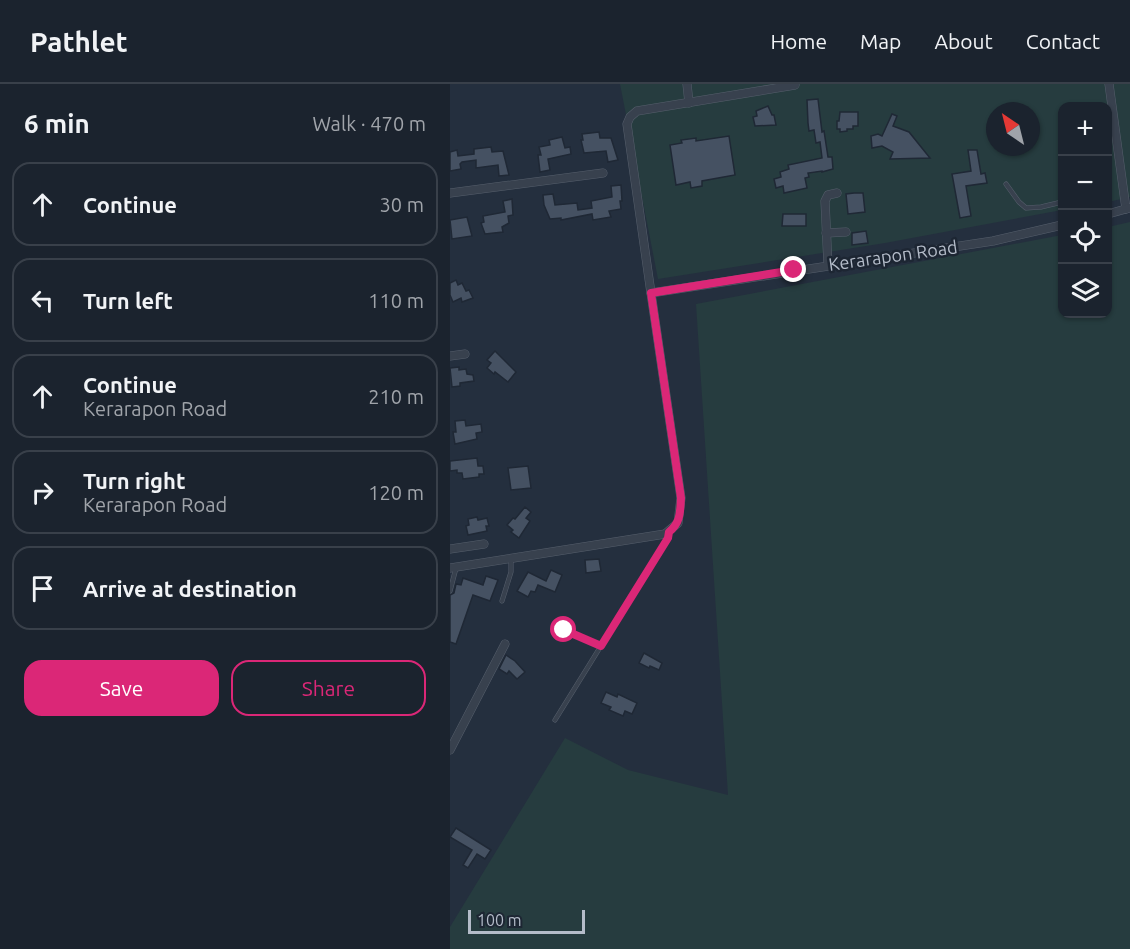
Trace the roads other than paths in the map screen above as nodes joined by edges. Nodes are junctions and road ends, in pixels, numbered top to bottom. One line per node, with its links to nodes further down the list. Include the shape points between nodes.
1 (687, 84): 4 (street)
2 (1109, 84): 10 (street, via 1114,139)
3 (795, 85): 4 (street)
4 (690, 103): 16 (street, via 637,111 628,122)
5 (603, 173): 7 (street)
6 (1006, 184): 9 (lane, via 1026,208)
7 (450, 193)
8 (837, 193): 14 (street, via 825,197)
9 (1058, 203)
10 (1128, 208): 11 (street)
11 (1112, 213)
12 (1058, 226): 15 (street, Kerarapon Road, via 993,241)
13 (846, 232): 14 (street)
14 (826, 233): 15 (street)
15 (828, 265): 16 (street, Kerarapon Road)
16 (651, 293): 19 (street, via 681,498 678,523)
17 (465, 354): 18 (street)
18 (450, 356)
19 (669, 532): 22 (street); 28 (lane)
20 (484, 544): 21 (street)
21 (450, 549)
22 (511, 558): 23 (street); 25 (lane)
23 (453, 567): 24 (lane)
24 (450, 591)
25 (502, 601)
26 (564, 630): 28 (lane)
27 (505, 644): 30 (street)
28 (601, 646): 29 (lane)
29 (555, 720)
30 (450, 750)

